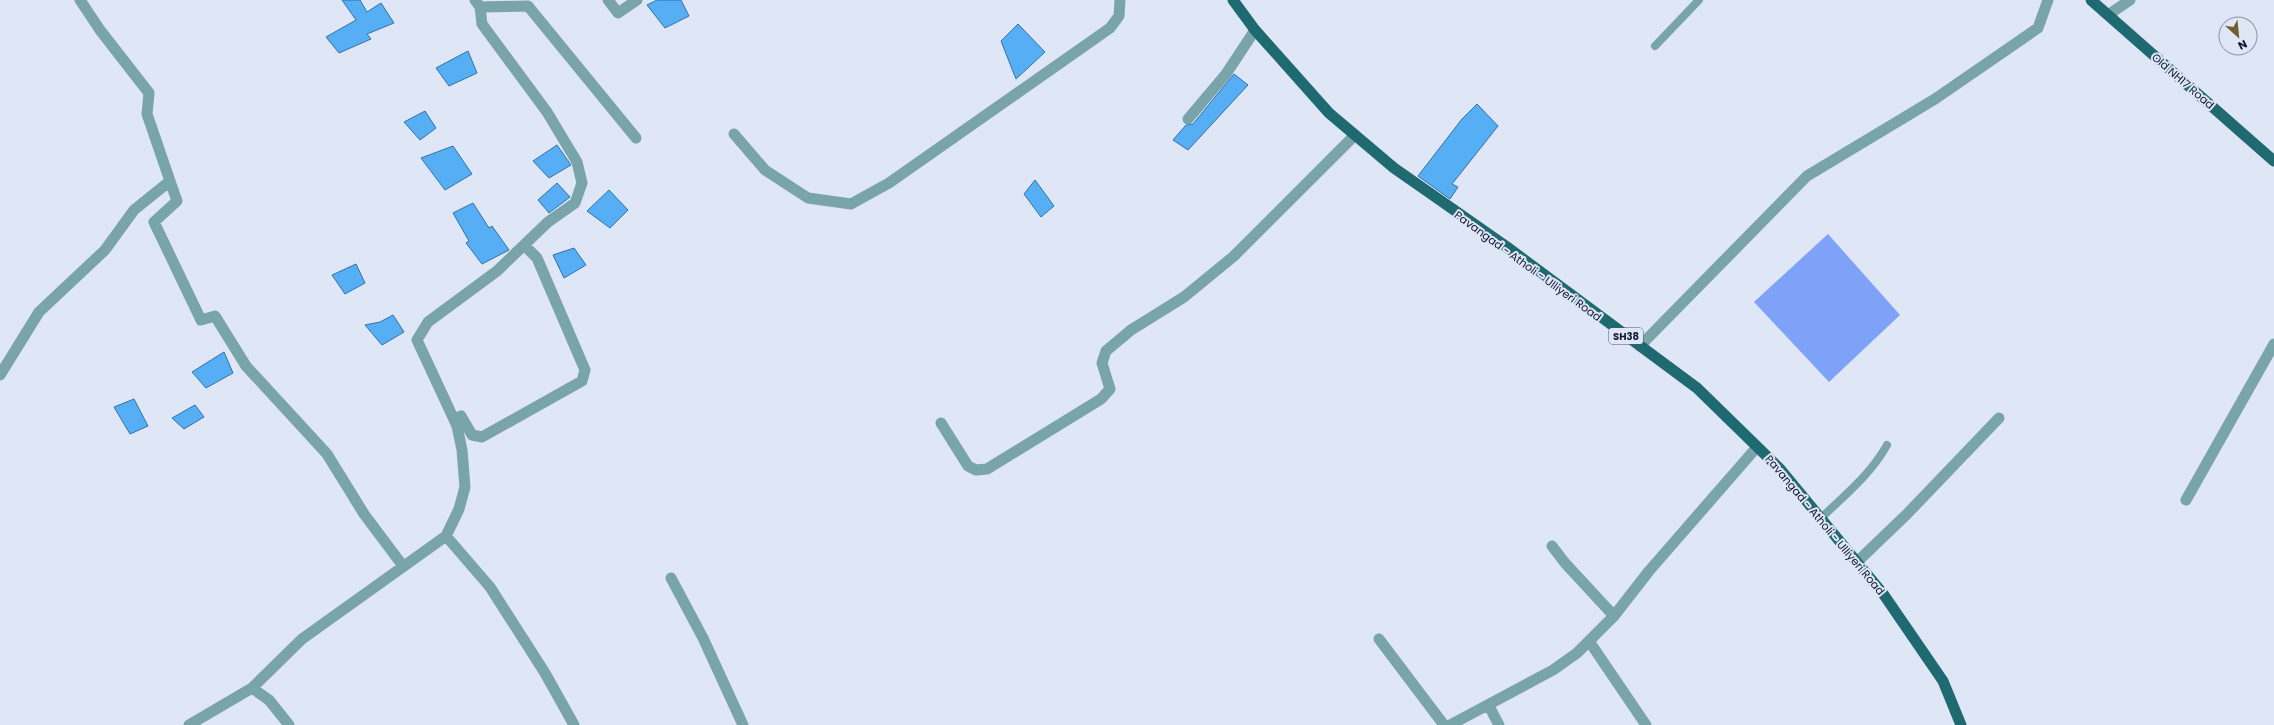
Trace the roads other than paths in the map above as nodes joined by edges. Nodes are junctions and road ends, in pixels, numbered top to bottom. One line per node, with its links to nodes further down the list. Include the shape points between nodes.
1 (80, 0): 19 (street, via 149,93 147,114)
2 (608, 0): 3 (street, via 618,13)
3 (637, 0)
4 (1120, 0): 15 (street, via 1119,16 1110,28 889,183 851,204 808,198 765,170)
5 (1233, 0): 12 (main road, Pavangad - Atholi - Ulliyeri Road / SH38)
6 (1699, 0): 13 (lane)
7 (2048, 0): 22 (street, via 2038,28 1935,98 1807,176)
8 (2092, 0): 11 (main road, Old NH17 Road)
9 (2130, 0): 11 (street)
10 (478, 4): 17 (street, via 528,6); 20 (street, via 482,24 547,112 577,162 582,183 575,203 548,222)
11 (2108, 15): 18 (main road, Old NH17 Road)
12 (1255, 30): 14 (street, via 1226,74); 16 (main road, Pavangad - Atholi - Ulliyeri Road / SH38, via 1330,113)
13 (1655, 46)
14 (1188, 119)
15 (734, 134)
16 (1355, 135): 22 (main road, Pavangad - Atholi - Ulliyeri Road / SH38, via 1394,168 1507,247); 26 (street, via 1234,256 1184,297 1131,330 1106,351 1102,364 1110,389 1101,399 987,469 976,470 968,466)
17 (636, 138)
18 (2274, 161)
19 (170, 181): 23 (street, via 134,210 105,250 39,312); 34 (street, via 177,201 154,222 201,320 215,316 246,366 327,454 364,514)
20 (524, 245): 25 (street, via 497,271 428,322 417,340); 25 (street, via 537,258 585,370 582,381 482,437 472,435 461,416)
21 (2274, 344): 29 (street)
22 (1640, 346): 28 (main road, Pavangad - Atholi - Ulliyeri Road / SH38, via 1697,388)
23 (0, 375)
24 (1999, 418): 33 (street)
25 (454, 419): 31 (street, via 462,450 465,487 459,509)
26 (941, 423)
27 (1887, 445): 30 (lane, via 1858,482)
28 (1758, 447): 30 (main road, Pavangad - Atholi - Ulliyeri Road / SH38); 36 (street, via 1649,571)
29 (2186, 500)
30 (1821, 518): 33 (main road, Pavangad - Atholi - Ulliyeri Road / SH38)
31 (446, 536): 34 (street); 43 (street, via 490,587 546,673)
32 (1552, 546): 36 (street)
33 (1857, 562): 49 (main road, Pavangad - Atholi - Ulliyeri Road / SH38, via 1884,595 1943,681)
34 (403, 566): 39 (street, via 302,639)
35 (671, 578): 44 (street)
36 (1614, 616): 38 (street)
37 (1380, 639): 45 (street)
38 (1590, 641): 40 (street, via 1553,670); 48 (street)
39 (252, 688): 41 (street); 42 (street, via 269,700)
40 (1489, 706): 46 (street); 47 (street)
41 (189, 725)
42 (289, 725)
43 (574, 725)
44 (743, 725)
45 (1444, 725)
46 (1450, 725)
47 (1499, 725)
48 (1646, 725)
49 (1961, 725)

